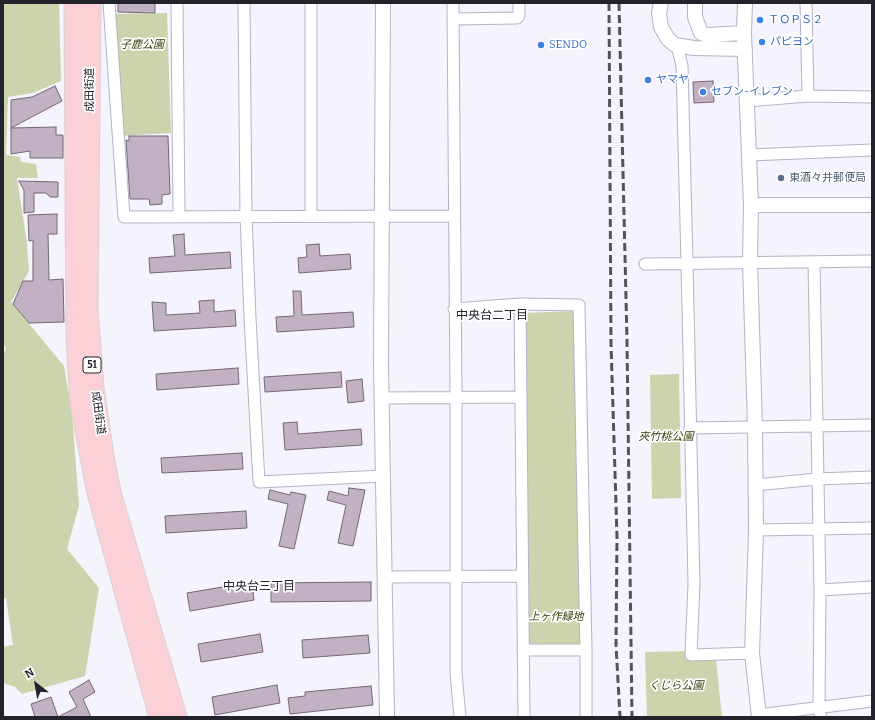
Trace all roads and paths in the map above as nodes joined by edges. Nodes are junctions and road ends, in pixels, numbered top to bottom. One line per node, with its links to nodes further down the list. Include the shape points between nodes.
1 (74, 3): 63 (highway, 成田街道 / 51, via 76,337 80,405 97,493)
2 (91, 3): 64 (highway, 成田街道 / 51, via 88,309 94,388 112,496)
3 (109, 3): 26 (street, via 124,217)
4 (177, 3): 26 (street)
5 (244, 3): 27 (street)
6 (311, 3): 28 (street)
7 (383, 3): 25 (street)
8 (452, 3): 14 (street)
9 (519, 3): 14 (street, via 517,18)
10 (661, 3): 16 (street, via 661,27 668,39)
11 (695, 3): 15 (street, via 701,32 707,35)
12 (745, 3): 15 (street)
13 (806, 3): 18 (street)
14 (453, 19): 29 (street)
15 (744, 34): 17 (street)
16 (676, 45): 17 (street); 31 (street, via 682,66)
17 (745, 49): 20 (street)
18 (808, 96): 19 (street); 20 (street)
19 (872, 97)
20 (747, 101): 22 (street)
21 (872, 150): 22 (street)
22 (749, 156): 23 (street)
23 (751, 205): 24 (street); 32 (street)
24 (872, 205)
25 (382, 215): 28 (street); 29 (street); 39 (street)
26 (179, 216): 27 (street)
27 (246, 216): 28 (street); 44 (street, via 259,482)
28 (311, 216)
29 (454, 216): 36 (street)
30 (872, 261): 33 (street)
31 (687, 262): 32 (street); 34 (street); 43 (street)
32 (750, 262): 33 (street); 42 (street)
33 (814, 262): 41 (street)
34 (645, 264)
35 (520, 304): 36 (street); 38 (street); 57 (street, via 579,304)
36 (454, 308): 37 (street)
37 (456, 396): 38 (street); 39 (street); 53 (street)
38 (520, 397): 51 (street)
39 (382, 398): 44 (street)
40 (872, 425): 41 (street)
41 (816, 426): 42 (street); 46 (street)
42 (755, 427): 43 (street); 47 (street)
43 (690, 428): 58 (street, via 694,584 691,655)
44 (383, 476): 52 (street)
45 (872, 478): 46 (street)
46 (816, 479): 47 (street); 48 (street)
47 (755, 485): 50 (street)
48 (818, 528): 49 (street); 50 (street); 55 (street)
49 (872, 528)
50 (756, 530): 58 (street)
51 (521, 576): 53 (street); 56 (street)
52 (384, 577): 53 (street); 65 (street)
53 (456, 577): 66 (street, via 456,673)
54 (872, 587): 55 (street)
55 (820, 590): 61 (street)
56 (523, 650): 57 (street); 67 (street)
57 (586, 650): 68 (street)
58 (752, 653): 62 (street)
59 (872, 699): 60 (street); 61 (street)
60 (872, 705)
61 (820, 713): 62 (street)
62 (758, 716)
63 (159, 717)
64 (177, 717)
65 (387, 717)
66 (460, 717)
67 (524, 717)
68 (586, 717)

